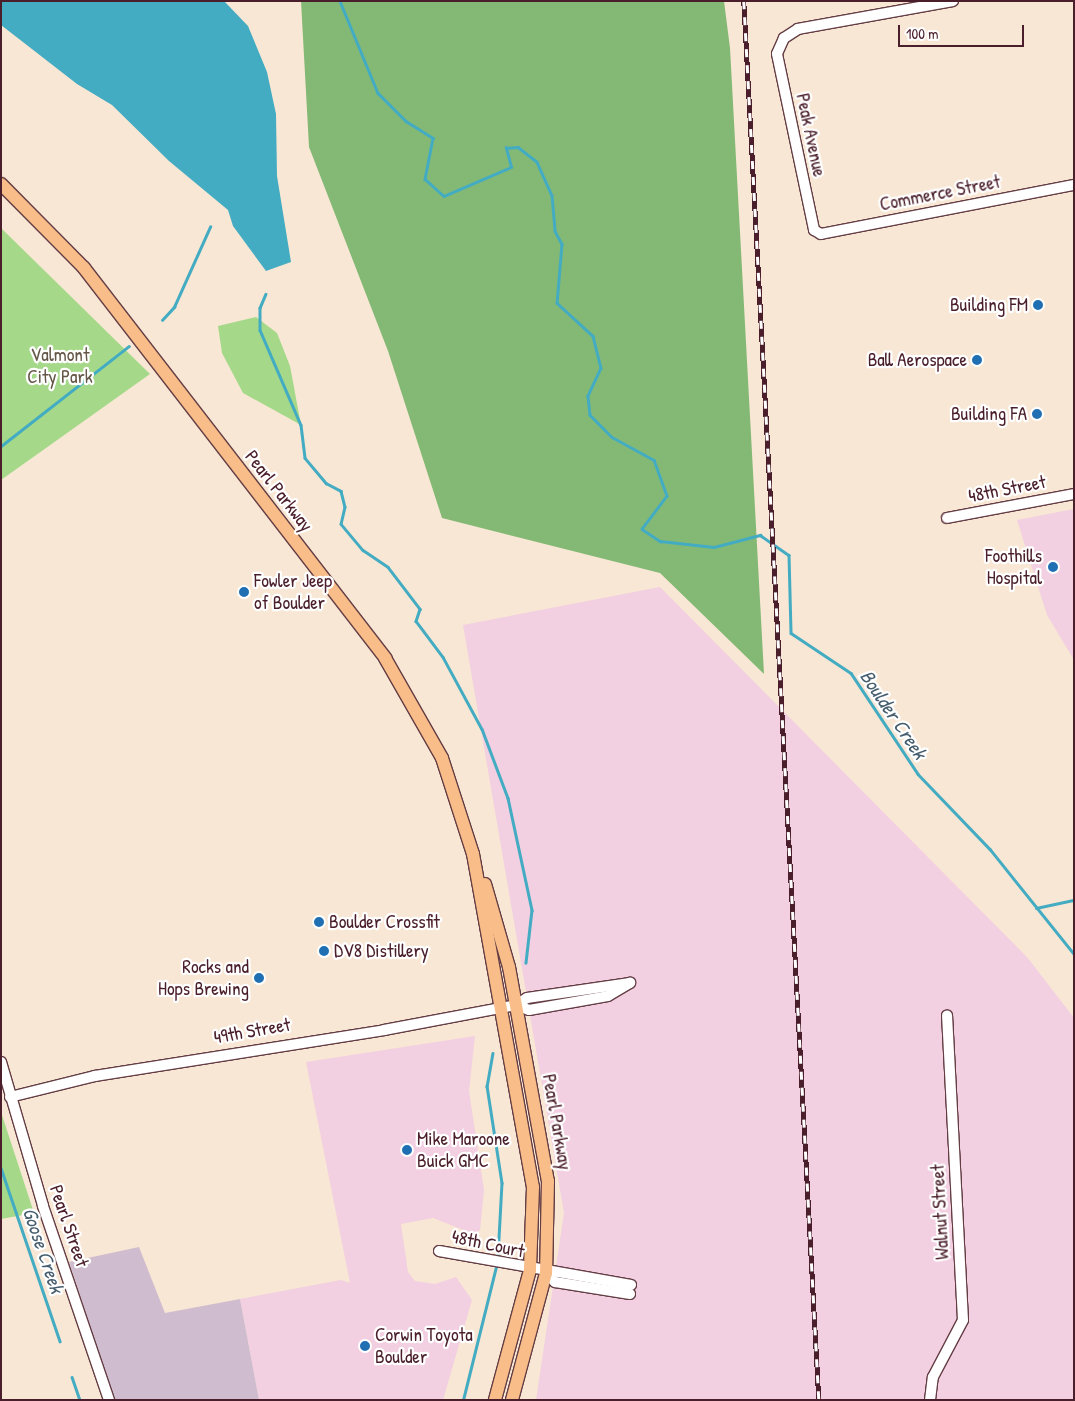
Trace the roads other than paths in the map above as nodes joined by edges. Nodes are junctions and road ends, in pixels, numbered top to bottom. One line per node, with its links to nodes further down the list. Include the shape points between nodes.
1 (953, 1): 5 (street, Peak Avenue, via 798,29 779,46)
2 (1, 184): 4 (main road, Pearl Parkway)
3 (1074, 185): 5 (street, Commerce Street, via 821,234)
4 (6, 191): 8 (main road, Pearl Parkway, via 84,268 385,658 442,758)
5 (814, 230)
6 (1074, 494): 7 (street, 48th Street)
7 (948, 518)
8 (473, 854): 9 (main road, Pearl Parkway, via 497,918); 10 (main road, Pearl Parkway)
9 (516, 1005): 9 (street, via 529,1010 608,996 630,983 527,998); 10 (street, 49th Street); 16 (main road, Pearl Parkway, via 547,1170)
10 (502, 1007): 13 (street, 49th Street, via 115,1073); 15 (main road, Pearl Parkway, via 531,1164 534,1226)
11 (947, 1014): 21 (street, Walnut Street, via 963,1320 933,1377)
12 (1, 1062): 13 (street, Pearl Street)
13 (10, 1097): 18 (street, Pearl Street)
14 (439, 1251): 15 (street, 48th Court)
15 (530, 1270): 16 (street, 48th Court); 19 (main road, Pearl Parkway)
16 (546, 1273): 17 (street, 48th Court); 20 (main road, Pearl Parkway)
17 (631, 1290)
18 (109, 1400)
19 (495, 1400)
20 (512, 1400)
21 (930, 1400)

